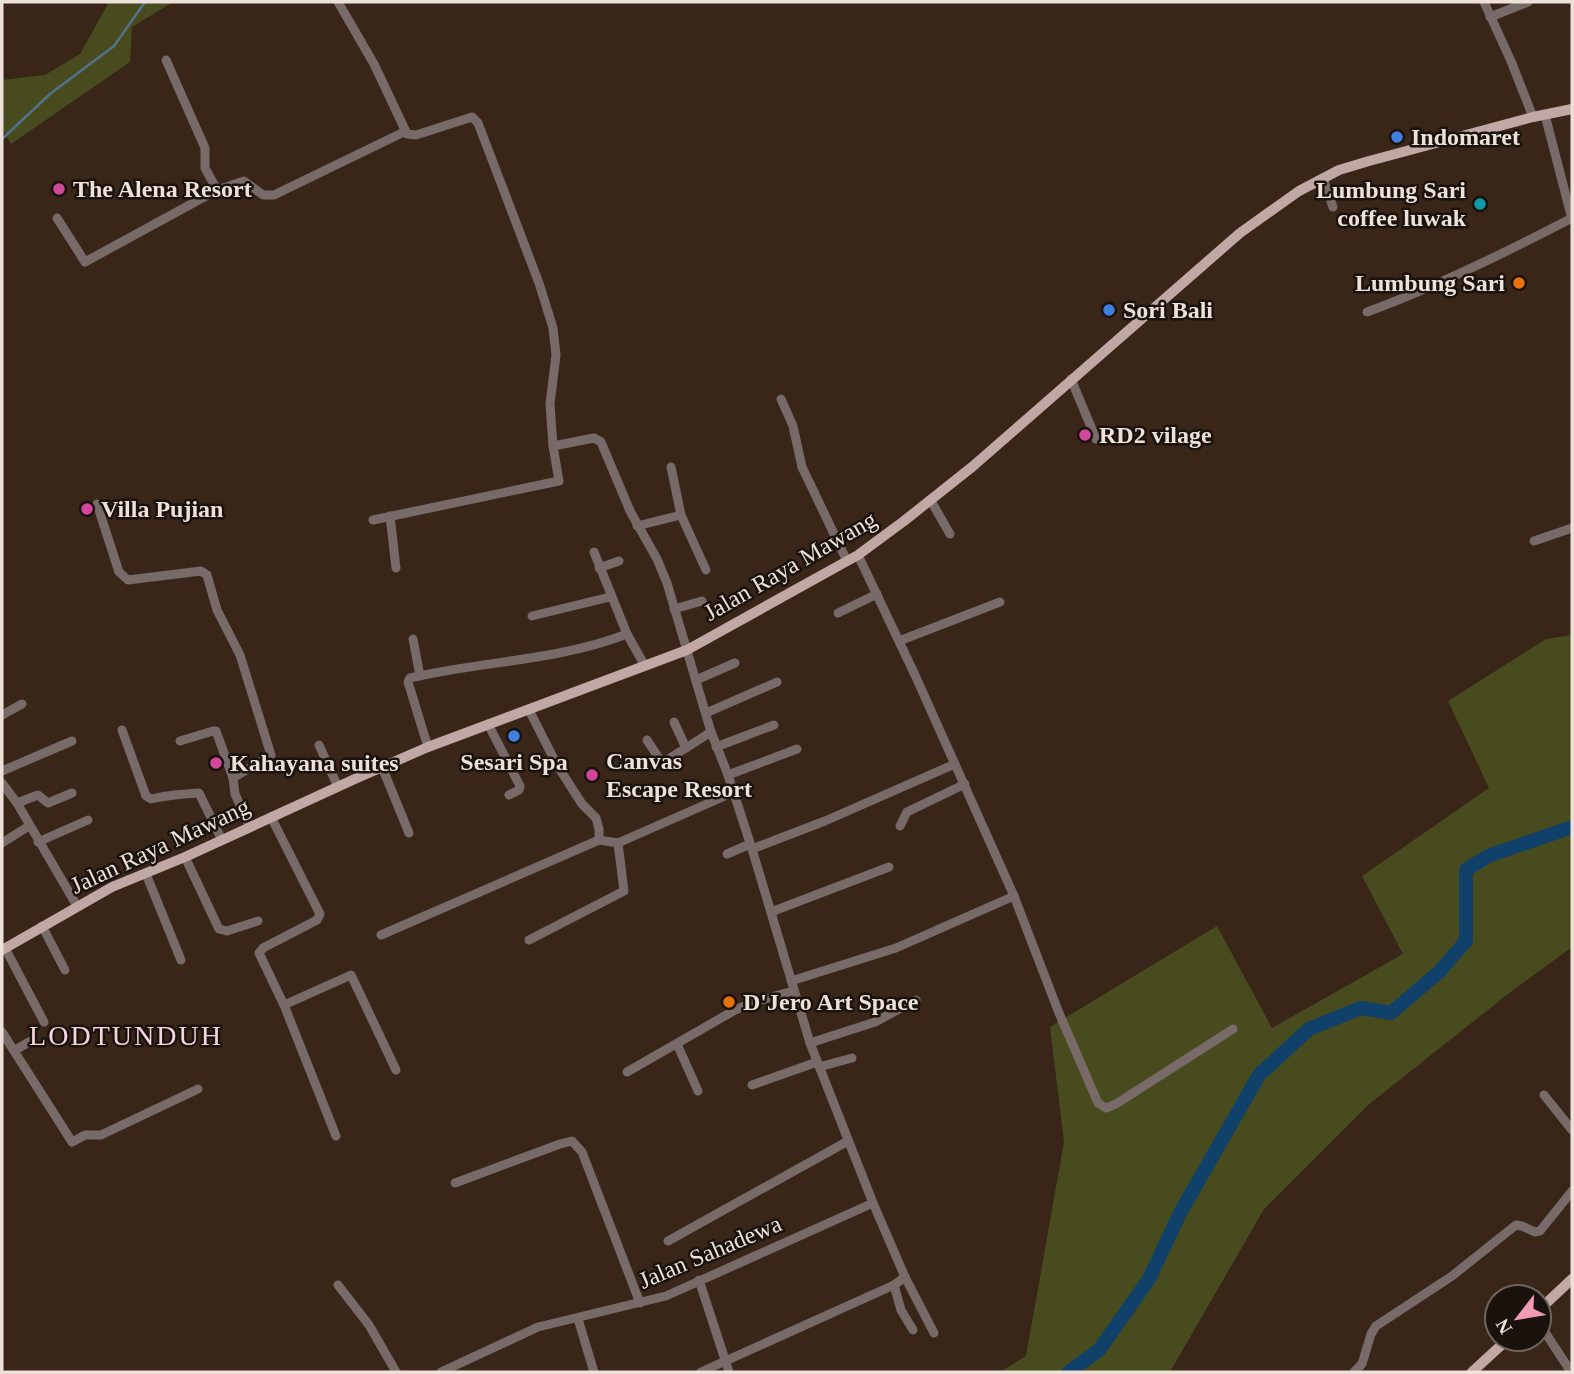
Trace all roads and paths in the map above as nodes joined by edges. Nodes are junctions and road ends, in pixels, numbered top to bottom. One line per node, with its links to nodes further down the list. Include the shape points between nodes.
1 (338, 2): 9 (street, via 374,64)
2 (1484, 2): 4 (street)
3 (1528, 2): 4 (street)
4 (1490, 16): 8 (street)
5 (166, 60): 11 (street, via 205,148 205,167)
6 (1572, 109): 7 (main road, Jalan Raya Mawang)
7 (1545, 115): 8 (main road, Jalan Raya Mawang); 14 (street)
8 (1533, 117): 10 (main road, Jalan Raya Mawang)
9 (404, 132): 11 (street, via 274,195 263,195 244,181); 19 (street, via 416,135 472,117 478,123 553,328)
10 (1323, 178): 12 (street); 16 (main road, Jalan Raya Mawang, via 1246,228)
11 (217, 190): 13 (street, via 85,262)
12 (1333, 207)
13 (57, 218)
14 (1572, 218): 15 (street, via 1491,260)
15 (1367, 312)
16 (1070, 379): 18 (street); 21 (main road, Jalan Raya Mawang)
17 (781, 399): 33 (street, via 802,467)
18 (1096, 439)
19 (553, 446): 24 (street, via 559,481); 26 (street, via 594,438 601,442)
20 (671, 467): 23 (street)
21 (931, 501): 28 (street); 31 (main road, Jalan Raya Mawang)
22 (97, 504): 74 (street, via 124,579 201,570 207,575 217,610 240,655 271,754)
23 (681, 515): 26 (street); 36 (street)
24 (390, 516): 25 (street); 34 (street)
25 (373, 520)
26 (637, 526): 41 (street, via 657,559)
27 (1572, 528): 29 (street)
28 (950, 534)
29 (1534, 541)
30 (594, 552): 35 (street)
31 (858, 555): 33 (main road, Jalan Raya Mawang); 37 (street)
32 (619, 561): 35 (street)
33 (847, 561): 47 (main road, Jalan Raya Mawang)
34 (396, 568)
35 (599, 568): 38 (street)
36 (706, 570)
37 (877, 594): 42 (street); 46 (street)
38 (610, 597): 43 (street); 44 (street)
39 (702, 601): 41 (street)
40 (1000, 601): 46 (street)
41 (674, 609): 47 (street)
42 (838, 614)
43 (532, 616)
44 (627, 635): 49 (street); 50 (street, via 540,658)
45 (413, 639): 50 (street)
46 (899, 641): 70 (street)
47 (687, 650): 49 (main road, Jalan Raya Mawang); 51 (street)
48 (736, 663): 51 (street)
49 (645, 666): 54 (main road, Jalan Raya Mawang)
50 (420, 676): 66 (street, via 408,682)
51 (696, 680): 55 (street)
52 (777, 682): 55 (street)
53 (22, 704): 56 (street)
54 (529, 710): 58 (main road, Jalan Raya Mawang); 89 (street, via 557,765 596,818)
55 (706, 713): 61 (street)
56 (2, 715)
57 (674, 722): 68 (street)
58 (488, 724): 66 (main road, Jalan Raya Mawang); 80 (street, via 520,786)
59 (774, 724): 67 (street)
60 (122, 730): 88 (street, via 146,796 199,793)
61 (711, 732): 67 (street); 68 (street)
62 (647, 740): 68 (street, via 662,763)
63 (72, 741): 72 (street)
64 (180, 741): 74 (street, via 216,732)
65 (319, 745): 77 (street)
66 (428, 747): 71 (main road, Jalan Raya Mawang)
67 (716, 747): 73 (street)
68 (686, 748)
69 (797, 749): 73 (street)
70 (955, 764): 76 (street); 93 (street, via 825,821)
71 (382, 767): 77 (main road, Jalan Raya Mawang); 87 (street)
72 (2, 771)
73 (728, 775): 78 (street)
74 (233, 778): 86 (street)
75 (2, 783): 81 (street)
76 (965, 784): 85 (street, via 907,812); 98 (street)
77 (338, 787): 82 (main road, Jalan Raya Mawang)
78 (734, 792): 92 (street); 93 (street)
79 (72, 793): 81 (street, via 48,803 36,795)
80 (509, 795)
81 (16, 803): 84 (street)
82 (271, 817): 86 (main road, Jalan Raya Mawang); 110 (street, via 320,914 259,953)
83 (88, 820): 90 (street)
84 (29, 826): 90 (street); 91 (street)
85 (900, 826)
86 (250, 827): 88 (main road, Jalan Raya Mawang)
87 (410, 833)
88 (222, 840): 95 (main road, Jalan Raya Mawang)
89 (599, 840): 92 (street); 103 (street)
90 (38, 842): 99 (street)
91 (2, 843)
92 (618, 843): 104 (street, via 622,892)
93 (751, 847): 94 (street); 100 (street)
94 (727, 854)
95 (185, 858): 97 (main road, Jalan Raya Mawang); 101 (street, via 219,929 227,931)
96 (889, 867): 100 (street)
97 (146, 874): 99 (main road, Jalan Raya Mawang); 106 (street)
98 (1014, 896): 108 (street, via 896,948); 112 (street, via 1100,1105 1116,1104)
99 (77, 906): 102 (main road, Jalan Raya Mawang)
100 (771, 912): 108 (street)
101 (258, 921)
102 (42, 926): 105 (main road, Jalan Raya Mawang); 107 (street)
103 (382, 935)
104 (529, 940)
105 (4, 949): 111 (street)
106 (181, 960)
107 (65, 970)
108 (792, 986): 115 (street); 116 (street, via 735,1010)
109 (916, 1000): 115 (street, via 875,1022)
110 (284, 1005): 120 (street, via 351,975); 127 (street)
111 (44, 1022)
112 (1233, 1029)
113 (2, 1032): 117 (street)
114 (31, 1041): 117 (street)
115 (810, 1043): 119 (street)
116 (677, 1044): 121 (street); 124 (street)
117 (15, 1050): 123 (street, via 74,1143 85,1135 98,1137)
118 (852, 1058): 119 (street)
119 (818, 1065): 122 (street); 128 (street)
120 (396, 1070)
121 (627, 1072)
122 (752, 1085)
123 (198, 1089)
124 (698, 1091)
125 (1544, 1095): 126 (street)
126 (1572, 1130)
127 (336, 1136)
128 (848, 1141): 131 (street); 132 (street)
129 (455, 1183): 139 (street, via 576,1142)
130 (1572, 1191): 150 (street, via 1540,1231 1516,1226 1452,1276 1383,1320 1370,1334 1362,1364)
131 (873, 1203): 133 (street); 135 (street, Jalan Sahadewa)
132 (668, 1241)
133 (905, 1277): 137 (street); 142 (street)
134 (1572, 1279): 138 (main road)
135 (699, 1280): 139 (street, Jalan Sahadewa); 145 (street)
136 (338, 1285): 146 (street, via 369,1325)
137 (894, 1285): 141 (street); 145 (street)
138 (1553, 1297)
139 (640, 1303): 140 (street, Jalan Sahadewa)
140 (578, 1319): 147 (street, Jalan Sahadewa, via 538,1327); 148 (street)
141 (913, 1330)
142 (934, 1333)
143 (1553, 1344): 152 (street)
144 (1493, 1353): 151 (main road)
145 (727, 1367): 149 (street)
146 (396, 1372)
147 (441, 1372)
148 (594, 1372)
149 (701, 1372)
150 (1354, 1372)
151 (1472, 1372)
152 (1571, 1372)

